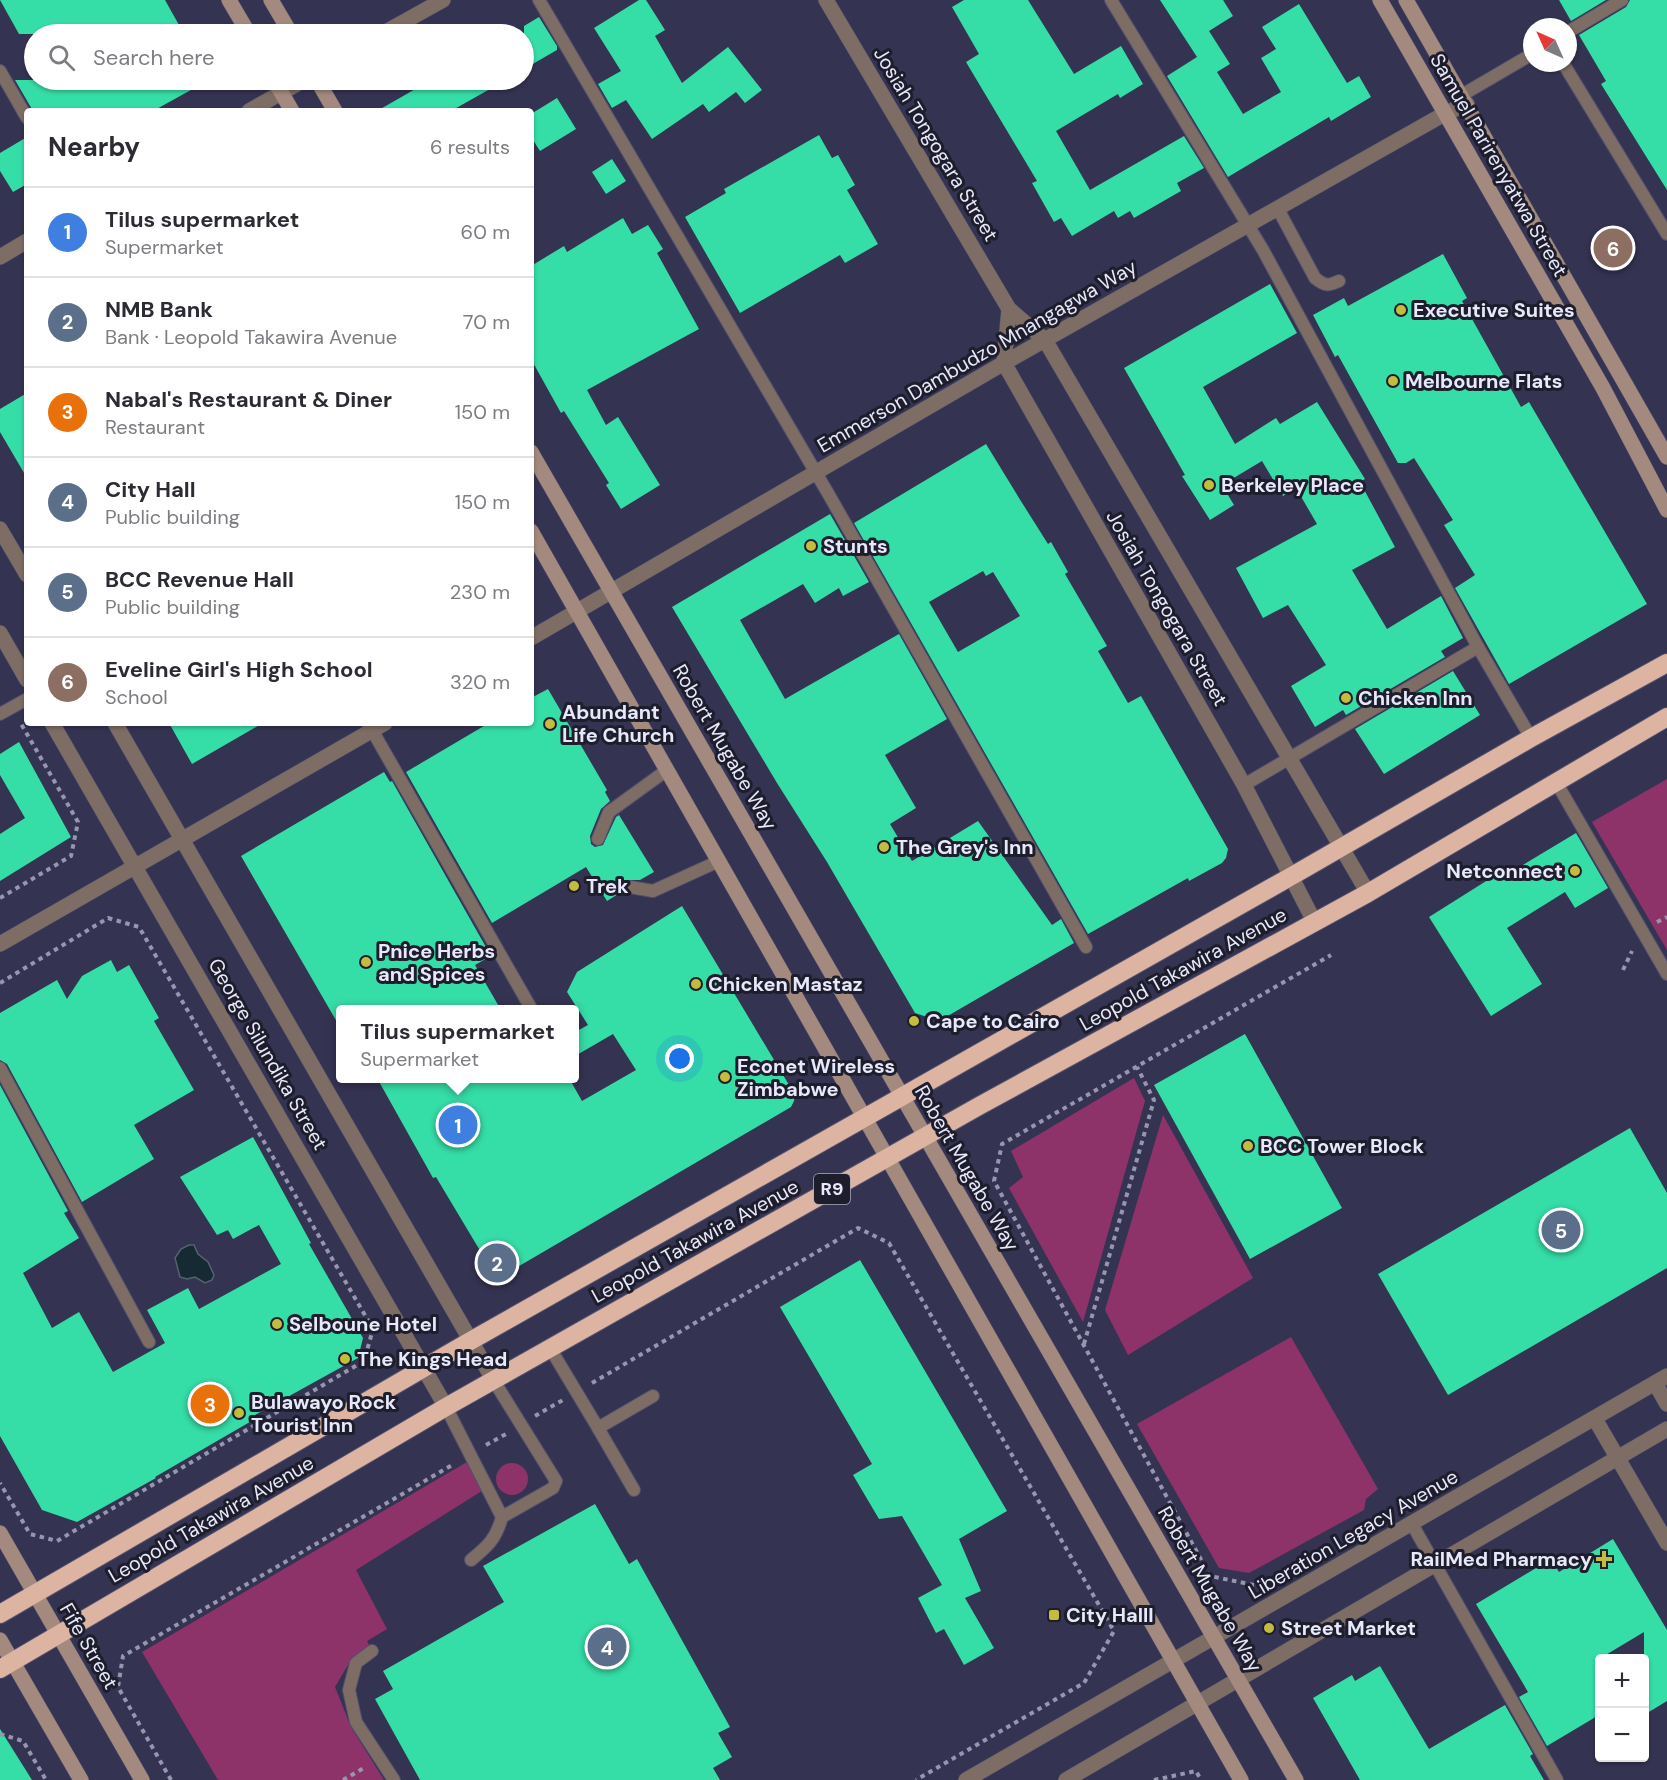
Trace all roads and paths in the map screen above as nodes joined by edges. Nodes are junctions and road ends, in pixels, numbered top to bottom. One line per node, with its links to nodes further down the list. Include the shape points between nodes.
1 (229, 0): 10 (main road)
2 (271, 0): 11 (main road)
3 (443, 0): 12 (street)
4 (539, 0): 37 (lane)
5 (826, 0): 32 (street, Josiah Tongogara Street)
6 (1111, 0): 27 (lane)
7 (1380, 0): 25 (main road, Samuel Parirenyatwa Street)
8 (1406, 0): 20 (main road, Samuel Parirenyatwa Street)
9 (1622, 0): 13 (lane)
10 (243, 24)
11 (285, 24)
12 (400, 24)
13 (1577, 27)
14 (1523, 60): 20 (lane)
15 (0, 71): 24 (lane)
16 (1568, 72): 28 (lane)
17 (273, 90): 21 (street)
18 (280, 90): 22 (main road)
19 (323, 90): 23 (main road)
20 (1464, 100): 25 (street, Emmerson Dambudzo Mnangagwa Way); 36 (main road, Samuel Parirenyatwa Street)
21 (252, 108)
22 (290, 108)
23 (333, 108)
24 (24, 113)
25 (1446, 113): 26 (street, Emmerson Dambudzo Mnangagwa Way); 38 (main road, Samuel Parirenyatwa Street, via 1603,388)
26 (1278, 209): 27 (street, Emmerson Dambudzo Mnangagwa Way); 31 (lane, via 1315,278 1330,286)
27 (1248, 226): 33 (street, Emmerson Dambudzo Mnangagwa Way); 46 (lane)
28 (1667, 234)
29 (24, 243): 30 (street)
30 (0, 256)
31 (1339, 281)
32 (1009, 309): 33 (street, Josiah Tongogara Street); 34 (street)
33 (1045, 340): 34 (street, Emmerson Dambudzo Mnangagwa Way); 57 (street, Josiah Tongogara Street)
34 (1004, 363): 37 (street, Emmerson Dambudzo Mnangagwa Way); 60 (street, Josiah Tongogara Street)
35 (534, 457): 42 (main road, Robert Mugabe Way)
36 (1667, 457)
37 (816, 473): 42 (street, Emmerson Dambudzo Mnangagwa Way); 72 (lane)
38 (1667, 510)
39 (0, 529): 41 (street)
40 (534, 536): 43 (main road)
41 (24, 570)
42 (612, 591): 43 (street, Emmerson Dambudzo Mnangagwa Way); 79 (main road, Robert Mugabe Way)
43 (577, 612): 45 (street, Emmerson Dambudzo Mnangagwa Way); 58 (main road)
44 (0, 633): 48 (street)
45 (534, 636)
46 (1478, 647): 56 (lane); 57 (lane)
47 (1667, 663): 56 (highway, Leopold Takawira Avenue / R9)
48 (24, 675)
49 (24, 701): 50 (lane)
50 (12, 708): 51 (lane); 69 (path, via 78,822 71,856)
51 (0, 714)
52 (1667, 717): 59 (highway, Leopold Takawira Avenue / R9)
53 (54, 726): 65 (street, George Silundika Street)
54 (117, 726): 61 (street, George Silundika Street)
55 (375, 726): 61 (street); 76 (lane)
56 (1532, 738): 63 (highway, Leopold Takawira Avenue / R9)
57 (1289, 758): 60 (lane); 63 (street, Josiah Tongogara Street)
58 (667, 770): 62 (lane, via 609,812); 64 (main road)
59 (1556, 782): 68 (highway, Leopold Takawira Avenue / R9); 74 (lane)
60 (1244, 785): 66 (street, Josiah Tongogara Street)
61 (183, 839): 65 (street); 83 (street, George Silundika Street)
62 (598, 839)
63 (1341, 846): 66 (highway, Leopold Takawira Avenue / R9); 68 (street, Josiah Tongogara Street)
64 (718, 861): 67 (lane, via 653,891); 80 (main road)
65 (136, 867): 71 (street); 87 (street, George Silundika Street)
66 (1290, 877): 70 (street, Josiah Tongogara Street); 79 (highway, Leopold Takawira Avenue / R9)
67 (630, 886)
68 (1368, 893): 70 (highway, Leopold Takawira Avenue / R9)
69 (0, 898)
70 (1315, 923): 81 (highway, Leopold Takawira Avenue / R9)
71 (0, 944)
72 (1086, 947)
73 (1331, 955): 77 (path)
74 (1667, 974)
75 (0, 983): 100 (path, via 108,918 139,927 373,1329 364,1361 57,1541 30,1534)
76 (529, 1005)
77 (1137, 1066): 85 (path, via 1154,1100); 85 (path, via 1002,1144 994,1181)
78 (0, 1068): 84 (lane)
79 (902, 1096): 80 (highway, Leopold Takawira Avenue / R9); 81 (main road, Robert Mugabe Way)
80 (864, 1118): 82 (main road); 83 (highway, Leopold Takawira Avenue / R9)
81 (925, 1137): 82 (highway, Leopold Takawira Avenue / R9); 112 (main road, Robert Mugabe Way)
82 (887, 1158): 86 (highway, Leopold Takawira Avenue / R9); 115 (main road)
83 (472, 1340): 87 (highway, Leopold Takawira Avenue / R9); 89 (street, George Silundika Street)
84 (149, 1342)
85 (1084, 1345): 108 (path, via 1210,1576)
86 (550, 1348): 89 (highway, Leopold Takawira Avenue / R9); 90 (lane)
87 (425, 1368): 93 (street, George Silundika Street); 109 (highway, Leopold Takawira Avenue / R9)
88 (1661, 1379): 92 (street); 94 (street, Liberation Legacy Avenue)
89 (494, 1382): 93 (highway, Leopold Takawira Avenue / R9); 95 (lane)
90 (576, 1393): 95 (path); 96 (lane); 125 (path, via 858,1228 889,1243 1114,1631 1084,1683)
91 (653, 1396): 96 (lane)
92 (1667, 1404)
93 (446, 1407): 98 (lane); 111 (highway, Leopold Takawira Avenue / R9)
94 (1595, 1419): 99 (street); 103 (street, Liberation Legacy Avenue)
95 (521, 1425): 98 (path); 102 (lane, via 556,1481 553,1488)
96 (598, 1428): 101 (lane)
97 (1667, 1429): 99 (street)
98 (470, 1454): 102 (lane); 123 (path, via 123,1656 118,1687)
99 (1617, 1459): 105 (street); 107 (street)
100 (0, 1483)
101 (634, 1490)
102 (502, 1517): 106 (lane, via 489,1546)
103 (1412, 1524): 107 (lane); 112 (street, Liberation Legacy Avenue)
104 (0, 1533): 109 (main road, Fife Street)
105 (1667, 1543)
106 (471, 1560)
107 (1434, 1564): 117 (street); 132 (lane)
108 (1254, 1585)
109 (35, 1594): 110 (highway, Leopold Takawira Avenue / R9); 111 (main road, Fife Street)
110 (0, 1614)
111 (58, 1634): 116 (highway, Leopold Takawira Avenue / R9); 122 (main road, Fife Street)
112 (1214, 1638): 115 (street, Liberation Legacy Avenue); 117 (main road, Robert Mugabe Way)
113 (0, 1640): 116 (main road)
114 (372, 1651): 124 (lane, via 356,1663 349,1690 356,1722)
115 (1173, 1661): 118 (main road); 126 (street, Liberation Legacy Avenue)
116 (6, 1665): 121 (main road)
117 (1238, 1681): 118 (street); 131 (main road, Robert Mugabe Way)
118 (1198, 1704): 127 (street); 130 (main road)
119 (0, 1734): 120 (path, via 23,1741)
120 (46, 1780)
121 (81, 1780)
122 (142, 1780)
123 (171, 1780)
124 (394, 1780)
125 (916, 1780)
126 (966, 1780)
127 (1066, 1780)
128 (1154, 1780): 129 (path, via 1196,1771)
129 (1201, 1780)
130 (1241, 1780)
131 (1296, 1780)
132 (1557, 1780)

